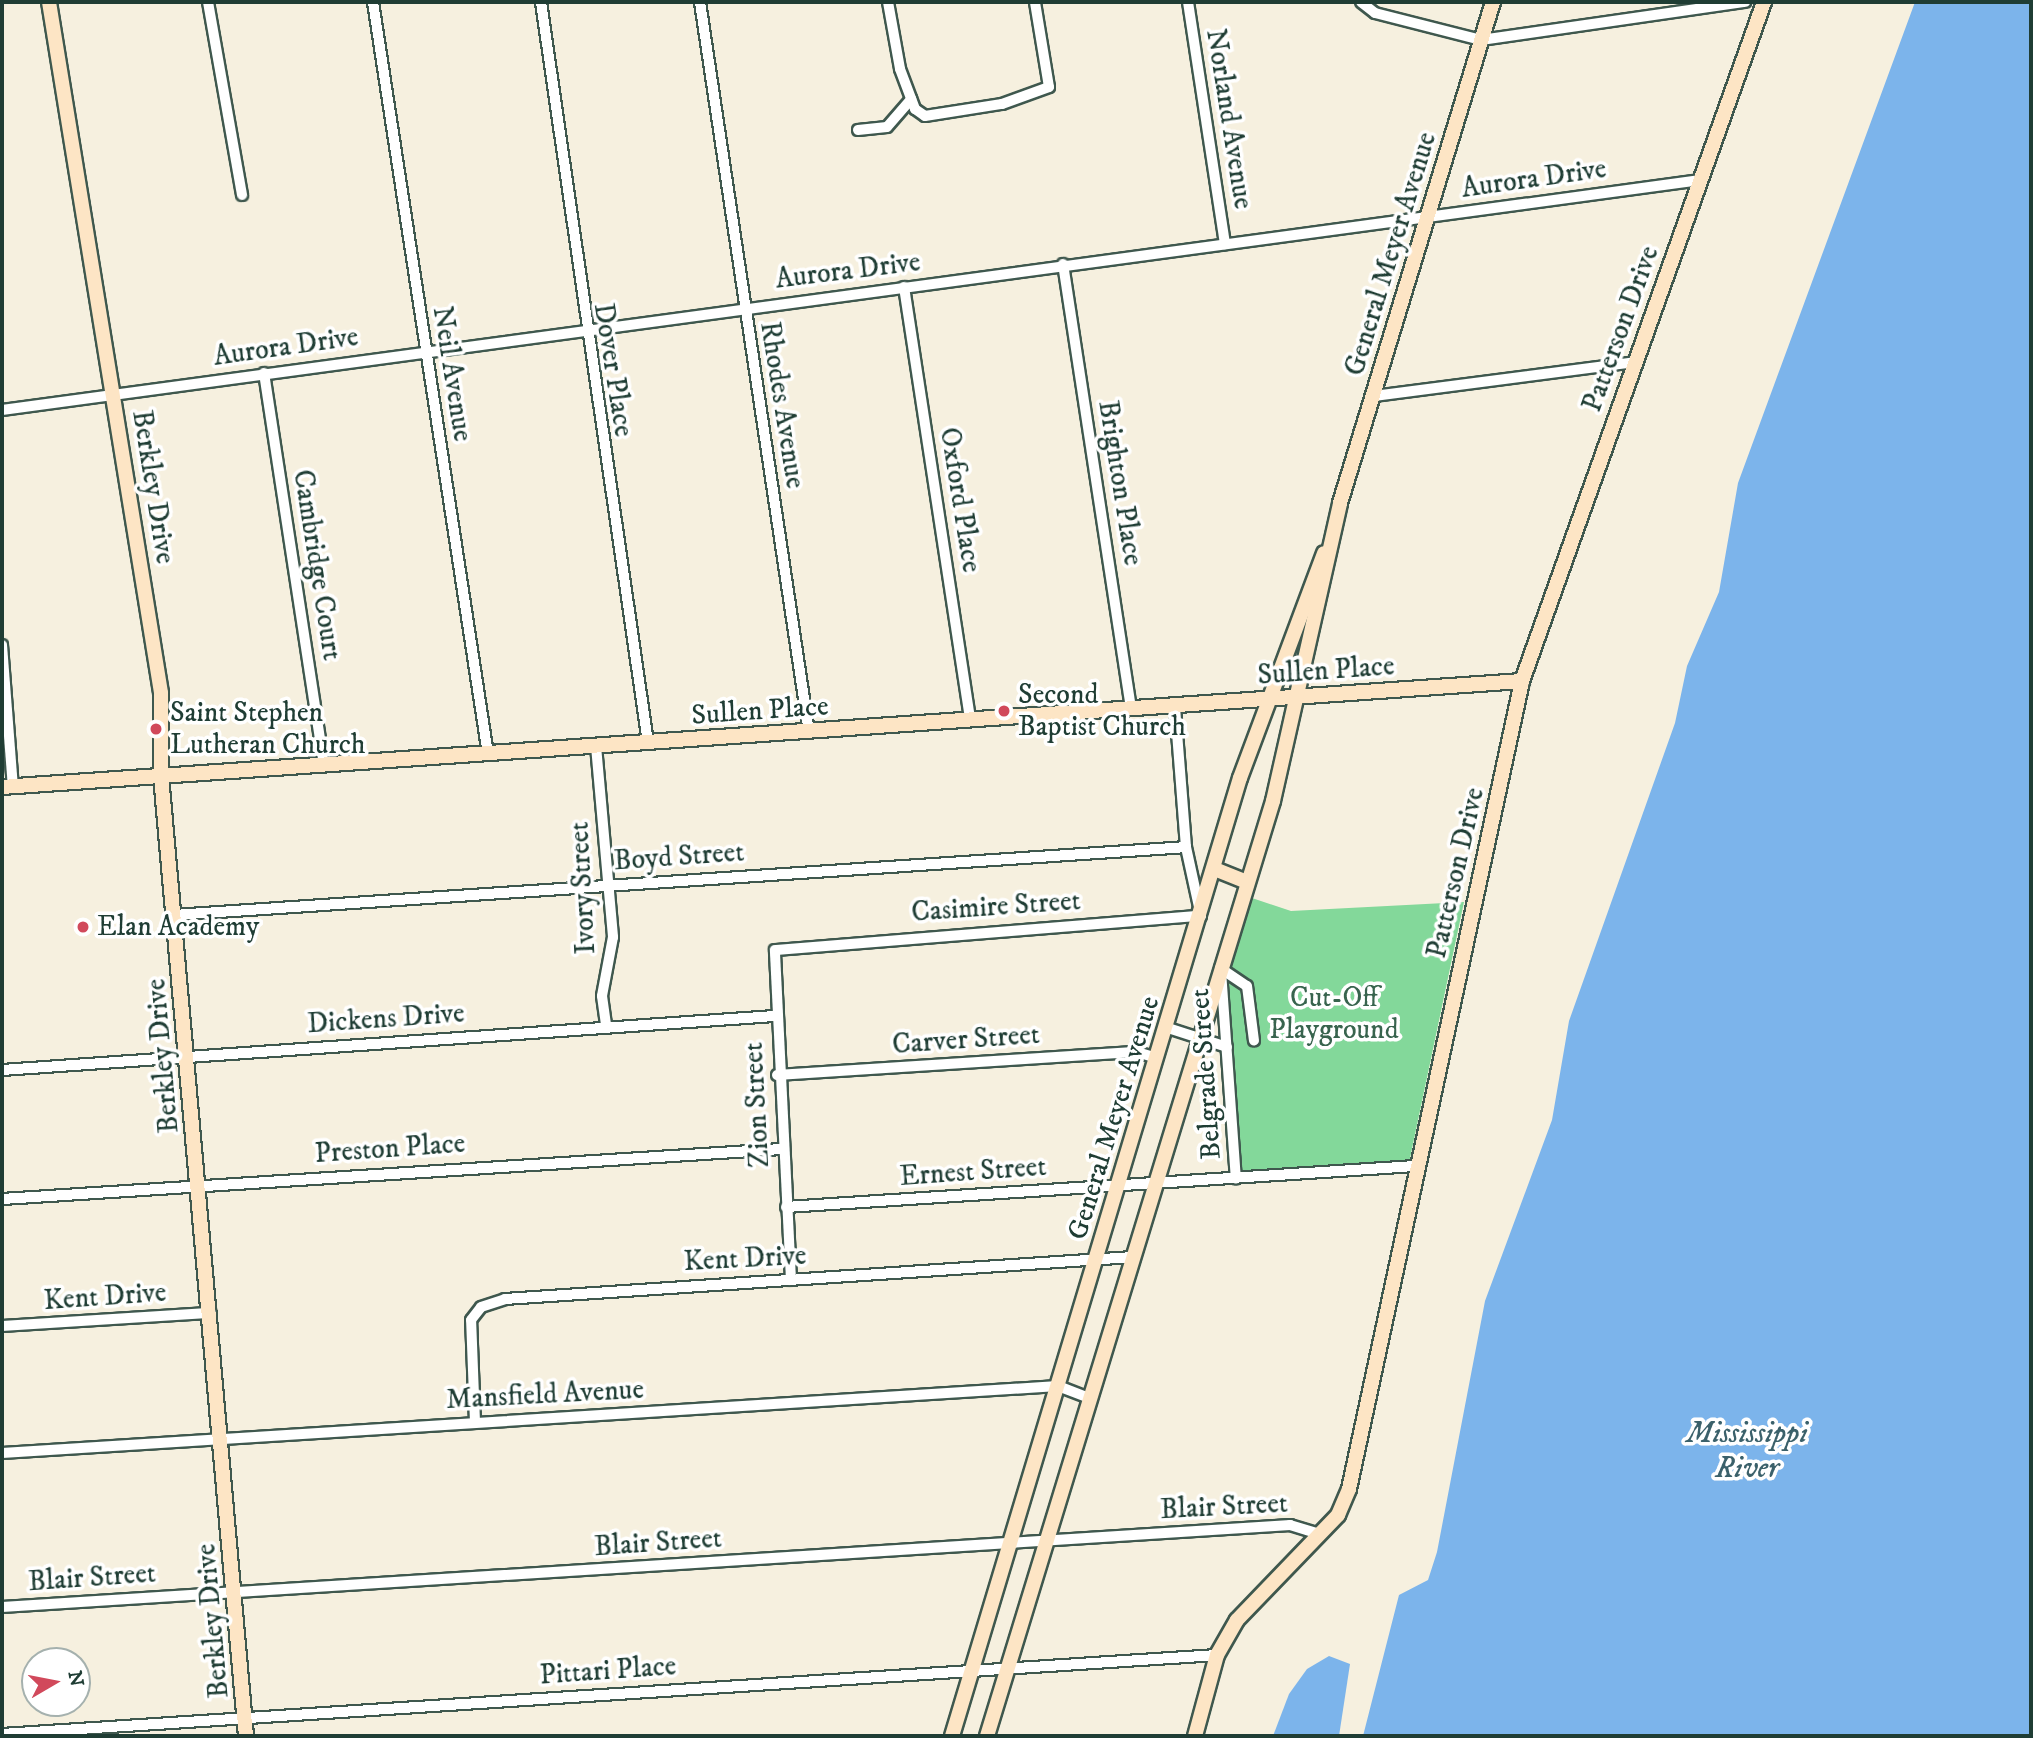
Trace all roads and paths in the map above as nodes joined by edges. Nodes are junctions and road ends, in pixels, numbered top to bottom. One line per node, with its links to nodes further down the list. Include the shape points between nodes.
1 (49, 2): 27 (street, Berkley Drive)
2 (208, 2): 17 (street)
3 (373, 2): 24 (street, Neil Avenue)
4 (541, 2): 23 (street, Dover Place)
5 (700, 2): 22 (street, Rhodes Avenue)
6 (888, 2): 14 (street, via 900,69)
7 (1035, 2): 14 (street, via 1052,83 1035,96 925,116)
8 (1188, 2): 19 (street, Norland Avenue)
9 (1361, 2): 13 (street, via 1375,13)
10 (1493, 2): 13 (street, General Meyer Avenue)
11 (1745, 2): 13 (street)
12 (1764, 2): 16 (street, Patterson Drive)
13 (1481, 40): 18 (street, General Meyer Avenue)
14 (911, 99): 15 (street, via 887,127)
15 (858, 130)
16 (1700, 180): 18 (street, Aurora Drive); 25 (street, Patterson Drive)
17 (242, 195)
18 (1429, 216): 19 (street, Aurora Drive); 28 (street, General Meyer Avenue)
19 (1225, 244): 20 (street, Aurora Drive)
20 (1063, 264): 21 (street, Aurora Drive); 36 (street, Brighton Place)
21 (904, 287): 22 (street, Aurora Drive); 37 (street, Oxford Place)
22 (744, 307): 23 (street, Aurora Drive); 38 (street, Rhodes Avenue)
23 (583, 328): 24 (street, Aurora Drive); 39 (street, Dover Place)
24 (425, 350): 26 (street, Aurora Drive); 41 (street, Neil Avenue)
25 (1635, 362): 28 (street); 32 (street, Patterson Drive)
26 (264, 373): 27 (street, Aurora Drive); 42 (street, Cambridge Court)
27 (113, 393): 29 (street, Aurora Drive); 43 (street, Berkley Drive, via 161,693)
28 (1374, 396): 30 (street, General Meyer Avenue)
29 (2, 410)
30 (1336, 519): 33 (street, General Meyer Avenue); 34 (street, General Meyer Avenue)
31 (2, 645): 44 (street)
32 (1522, 681): 33 (street, Sullen Place); 64 (street, Patterson Drive)
33 (1295, 698): 34 (street, Sullen Place); 47 (street, General Meyer Avenue, via 1273,801)
34 (1267, 699): 35 (street, Sullen Place); 46 (street, General Meyer Avenue)
35 (1175, 706): 36 (street, Sullen Place); 45 (street)
36 (1131, 709): 37 (street, Sullen Place)
37 (970, 720): 38 (street, Sullen Place)
38 (809, 732): 39 (street, Sullen Place)
39 (648, 743): 40 (street, Sullen Place)
40 (596, 746): 41 (street, Sullen Place); 48 (street, Ivory Street)
41 (488, 754): 42 (street, Sullen Place)
42 (324, 765): 43 (street, Sullen Place)
43 (161, 776): 44 (street, Sullen Place); 49 (street, Berkley Drive)
44 (7, 787)
45 (1186, 848): 48 (street, Boyd Street); 50 (street)
46 (1217, 870): 47 (street); 50 (street, General Meyer Avenue)
47 (1246, 882): 52 (street, General Meyer Avenue)
48 (608, 884): 49 (street, Boyd Street); 54 (street, Ivory Street, via 613,937 602,996)
49 (174, 915): 59 (street, Berkley Drive)
50 (1201, 916): 51 (street, Casimire Street); 55 (street, General Meyer Avenue)
51 (795, 943): 53 (street, Zion Street, via 773,954)
52 (1220, 968): 56 (street, General Meyer Avenue); 57 (street, via 1247,986); 58 (street, Belgrade Street)
53 (774, 1016): 54 (street, Dickens Drive); 62 (street, Zion Street)
54 (607, 1026): 59 (street, Dickens Drive)
55 (1168, 1028): 56 (street); 60 (street, General Meyer Avenue)
56 (1199, 1039): 58 (street); 66 (street, General Meyer Avenue)
57 (1254, 1041)
58 (1227, 1047): 65 (street, Belgrade Street)
59 (188, 1055): 61 (street, Dickens Drive); 68 (street, Berkley Drive)
60 (1157, 1058): 62 (street, Carver Street, via 1137,1052); 67 (street, General Meyer Avenue)
61 (2, 1070)
62 (777, 1075): 63 (street, Zion Street)
63 (782, 1149): 68 (street, Preston Place); 70 (street, Zion Street)
64 (1415, 1166): 65 (street, Ernest Street); 81 (street, Patterson Drive, via 1351,1480 1338,1515)
65 (1236, 1178): 66 (street, Ernest Street)
66 (1154, 1183): 67 (street, Ernest Street); 71 (street, General Meyer Avenue)
67 (1121, 1184): 70 (street, Ernest Street); 72 (street, General Meyer Avenue)
68 (199, 1185): 69 (street, Preston Place); 74 (street, Berkley Drive)
69 (2, 1199)
70 (786, 1207): 73 (street, Zion Street)
71 (1132, 1257): 72 (street, Kent Drive); 77 (street, General Meyer Avenue)
72 (1096, 1261): 73 (street, Kent Drive); 76 (street, General Meyer Avenue)
73 (791, 1280): 78 (street, Kent Drive, via 537,1294 488,1303 471,1320 469,1338)
74 (211, 1313): 75 (street, Kent Drive); 79 (street, Berkley Drive)
75 (2, 1326)
76 (1058, 1386): 77 (street, Mansfield Avenue); 78 (street, Mansfield Avenue); 83 (street, General Meyer Avenue)
77 (1089, 1398): 82 (street, General Meyer Avenue)
78 (475, 1422): 79 (street, Mansfield Avenue)
79 (222, 1436): 80 (street, Mansfield Avenue); 84 (street, Berkley Drive)
80 (2, 1454)
81 (1316, 1532): 82 (street, Blair Street, via 1290,1525); 86 (street, Patterson Drive, via 1251,1600)
82 (1046, 1542): 83 (street, Blair Street); 87 (street, General Meyer Avenue)
83 (1010, 1544): 84 (street, Blair Street); 88 (street, General Meyer Avenue)
84 (235, 1592): 85 (street, Blair Street); 89 (street, Berkley Drive)
85 (2, 1607)
86 (1216, 1655): 87 (street, Pittari Place); 94 (street, Patterson Drive)
87 (1007, 1668): 88 (street, Pittari Place); 93 (street, General Meyer Avenue)
88 (971, 1671): 89 (street, Pittari Place); 92 (street, General Meyer Avenue)
89 (245, 1718): 90 (street, Pittari Place); 91 (street, Berkley Drive)
90 (2, 1734)
91 (246, 1736)
92 (952, 1736)
93 (987, 1736)
94 (1195, 1736)

